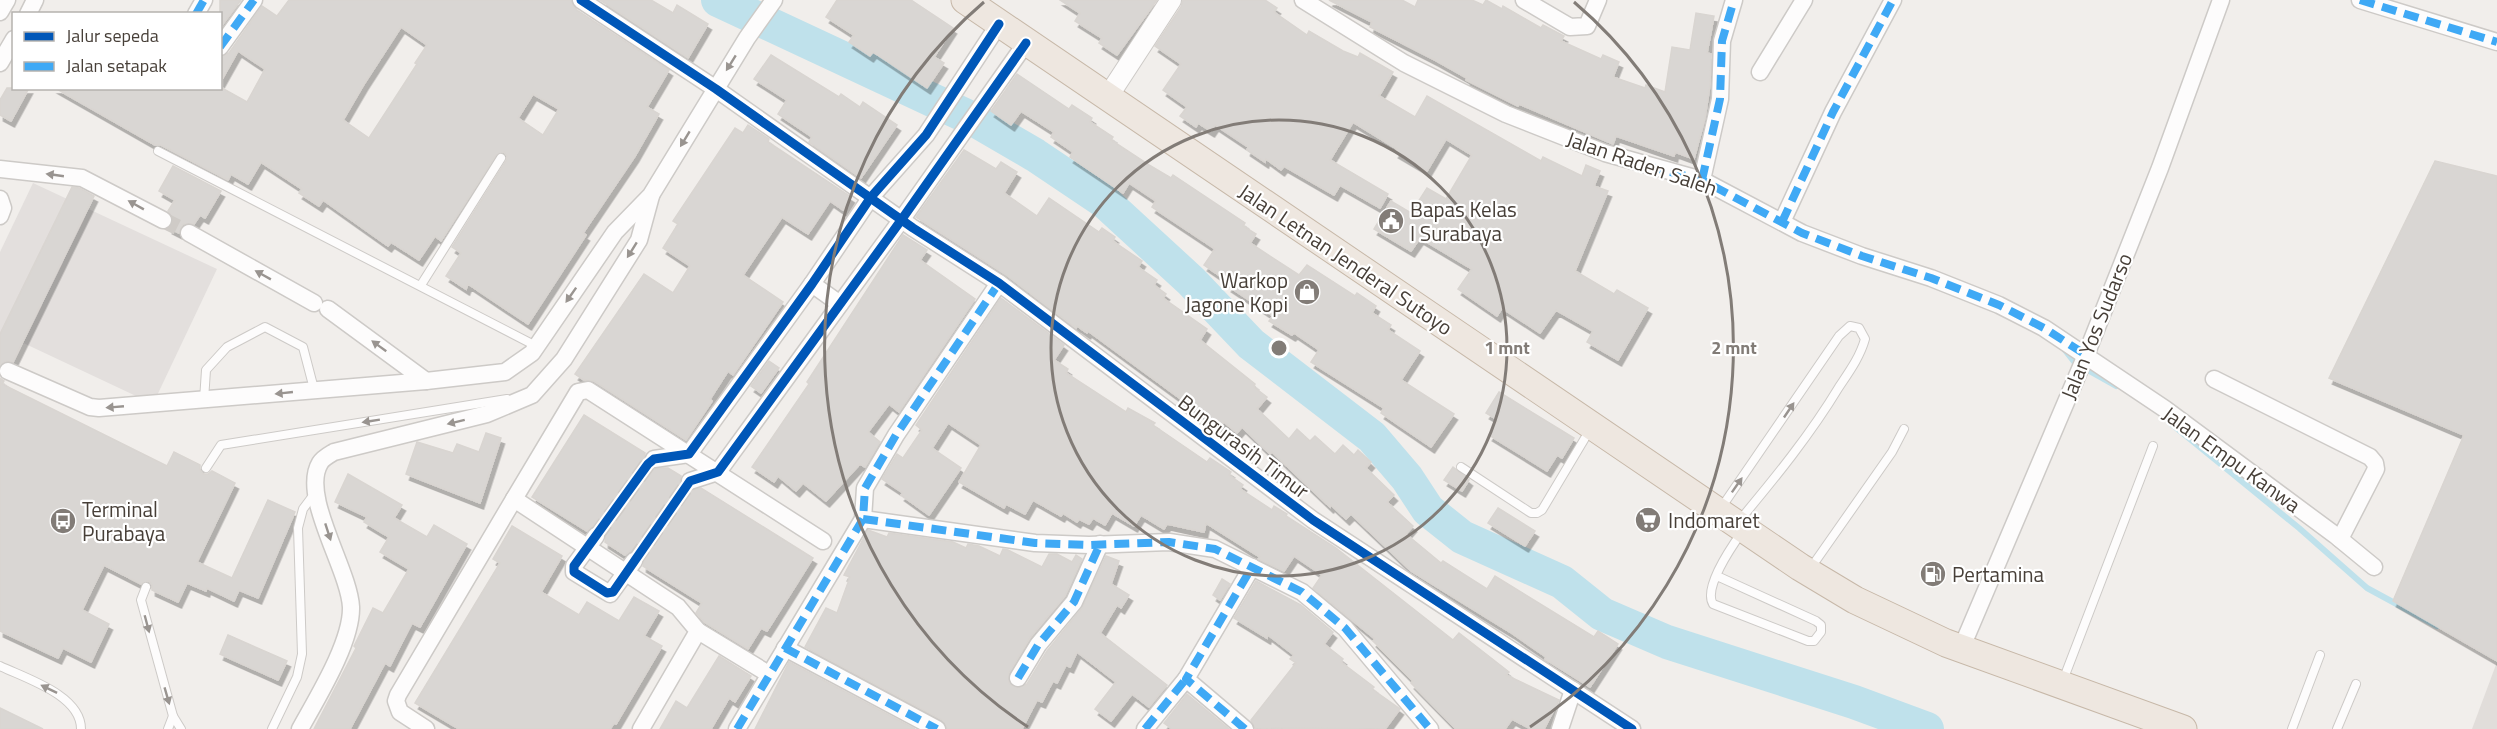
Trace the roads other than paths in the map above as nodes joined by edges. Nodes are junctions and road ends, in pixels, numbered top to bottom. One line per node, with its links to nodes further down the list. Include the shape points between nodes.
1 (7, 0): 15 (street)
2 (254, 0): 20 (street)
3 (581, 0): 23 (street, Bungurasih Timur)
4 (774, 0): 23 (street, one-way to 23)
5 (965, 0): 16 (highway, Jalan Letnan Jenderal Sutoyo)
6 (1171, 0): 24 (street)
7 (1304, 0): 30 (street, Jalan Raden Saleh, via 1404,63 1506,114 1605,153)
8 (1524, 0): 9 (street, via 1577,28 1587,26)
9 (1598, 0)
10 (1734, 0): 30 (street, via 1722,41 1720,99)
11 (1804, 0): 22 (street)
12 (1893, 0): 37 (street, via 1833,112)
13 (2222, 0): 44 (street, Jalan Yos Sudarso)
14 (2360, 0): 19 (street)
15 (0, 12)
16 (999, 24): 18 (highway, Jalan Letnan Jenderal Sutoyo); 25 (street)
17 (12, 42): 21 (street)
18 (1026, 42): 24 (highway, Jalan Letnan Jenderal Sutoyo); 27 (street)
19 (2497, 42)
20 (222, 44)
21 (0, 63)
22 (1760, 72)
23 (716, 88): 31 (street, one-way to 31); 32 (street, Bungurasih Timur)
24 (1107, 98): 51 (highway, Jalan Letnan Jenderal Sutoyo)
25 (931, 128): 27 (street); 32 (street)
26 (158, 151): 41 (lane)
27 (949, 151): 35 (street)
28 (501, 158): 41 (lane)
29 (0, 169): 36 (street, one-way to 29, via 82,178)
30 (1702, 180): 37 (street, Jalan Raden Saleh)
31 (651, 195): 43 (street, one-way to 43, via 615,232); 49 (street, one-way to 49, via 639,240 564,359)
32 (871, 197): 35 (street, Bungurasih Timur); 40 (street)
33 (0, 199): 34 (street)
34 (0, 216)
35 (902, 219): 39 (street, Bungurasih Timur); 42 (street)
36 (163, 220)
37 (1782, 222): 44 (street, Jalan Raden Saleh, via 1862,256 1999,305 2044,328)
38 (189, 233): 47 (street, one-way to 38, via 321,306)
39 (999, 283): 62 (street, via 896,435 865,488); 84 (street, Bungurasih Timur, via 1313,520)
40 (812, 284): 42 (street); 54 (street)
41 (421, 285): 43 (lane)
42 (840, 304): 58 (street)
43 (536, 346): 47 (street, via 505,372)
44 (2084, 359): 64 (street, Jalan Empu Kanwa, via 2164,409); 76 (street, Jalan Yos Sudarso)
45 (8, 371): 50 (street, one-way to 45, via 90,407)
46 (2214, 379): 64 (street, via 2370,457 2375,463 2376,469)
47 (426, 381): 48 (street)
48 (314, 389): 50 (street, one-way to 50); 50 (lane, via 303,347 265,327 227,347 206,370)
49 (532, 395): 57 (lane, one-way to 57, via 221,445); 60 (street, one-way to 60, via 487,414 334,452 319,463)
50 (204, 400)
51 (1592, 425): 56 (lane, via 1537,513 1531,513); 63 (highway, Jalan Letnan Jenderal Sutoyo)
52 (1904, 429): 71 (lane)
53 (2153, 446): 82 (lane)
54 (689, 454): 55 (street); 58 (street); 61 (street, via 588,390 582,390)
55 (654, 459)
56 (1461, 467)
57 (206, 468)
58 (718, 472): 59 (street); 65 (street)
59 (690, 481)
60 (315, 492): 89 (lane, via 303,509 298,528 301,661); 90 (street, one-way to 90, via 351,608 345,640)
61 (514, 499): 66 (street); 91 (street, via 398,695 400,712)
62 (863, 519): 67 (street, via 1035,543); 75 (street)
63 (1733, 521): 63 (lane, one-way to 63, via 1839,336 1850,326 1858,328 1865,339 1862,352 1824,412 1785,464); 71 (highway, Jalan Letnan Jenderal Sutoyo); 72 (lane, via 1728,550)
64 (2340, 539): 70 (street, Jalan Empu Kanwa)
65 (823, 541)
66 (592, 542): 68 (street); 68 (street, via 574,566 574,572 610,594)
67 (1100, 544): 69 (street, via 1169,542 1215,549); 80 (street, via 1074,602 1038,645)
68 (630, 567): 74 (street, via 678,607)
69 (1252, 567): 81 (street); 97 (street, via 1302,592 1345,628)
70 (2374, 567)
71 (1808, 572): 76 (highway, Jalan Letnan Jenderal Sutoyo, via 1855,600)
72 (1717, 576): 72 (lane, via 1710,593 1713,604 1808,641 1814,641 1821,632 1816,621)
73 (146, 587): 85 (lane, one-way to 85, via 141,600)
74 (698, 631): 79 (street); 92 (street)
75 (785, 648): 93 (street); 94 (street)
76 (1961, 649): 82 (highway, Jalan Letnan Jenderal Sutoyo)
77 (2320, 655): 101 (lane)
78 (0, 666): 86 (lane, one-way to 78, via 74,708 60,694)
79 (762, 670)
80 (1018, 678)
81 (1186, 679): 95 (street); 96 (street)
82 (2062, 683): 100 (highway, Jalan Letnan Jenderal Sutoyo)
83 (2356, 684): 102 (lane)
84 (1573, 690): 98 (street); 99 (street, Bungurasih Timur)
85 (173, 716): 87 (lane); 88 (lane)
86 (81, 729)
87 (168, 729)
88 (182, 729)
89 (272, 729)
90 (300, 729)
91 (426, 729)
92 (641, 729)
93 (737, 729)
94 (937, 729)
95 (1145, 729)
96 (1245, 729)
97 (1430, 729)
98 (1560, 729)
99 (1632, 729)
100 (2183, 729)
101 (2292, 729)
102 (2337, 729)

